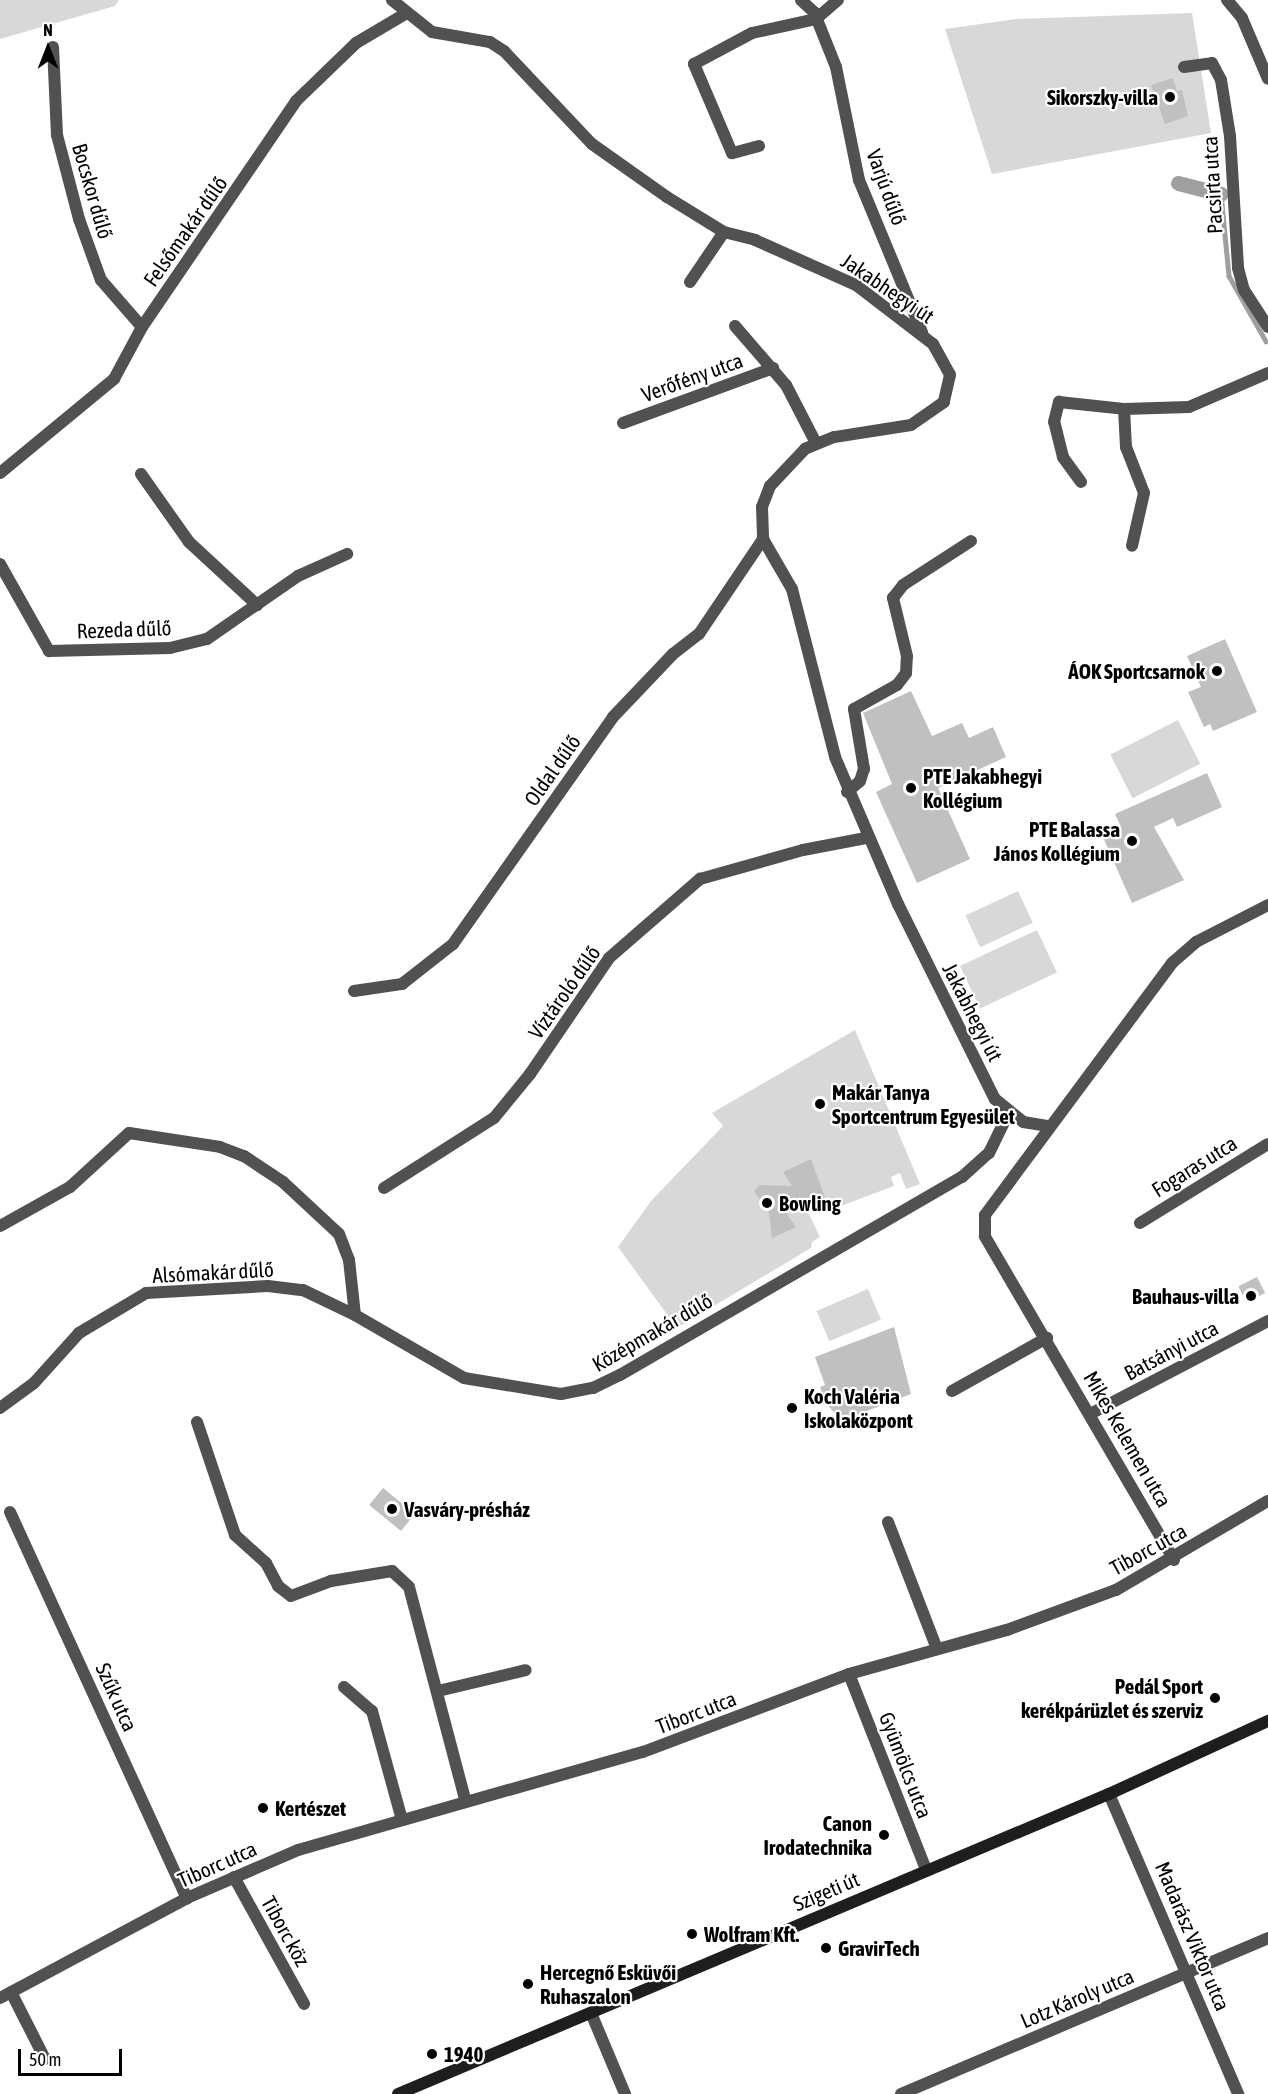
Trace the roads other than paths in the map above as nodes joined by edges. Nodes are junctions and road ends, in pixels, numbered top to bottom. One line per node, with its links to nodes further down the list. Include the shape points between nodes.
1 (392, 0): 5 (street, Jakabhegyi út)
2 (801, 0): 6 (street, Varjú dűlő)
3 (838, 0): 6 (street)
4 (1227, 0): 9 (street, via 1242,18)
5 (405, 14): 11 (street, Jakabhegyi út, via 432,32 490,42 504,51 592,144 636,177); 14 (street, Felsőmakár dűlő, via 356,43 296,100)
6 (816, 19): 10 (street, via 752,33 694,64 732,153); 16 (street, Varjú dűlő, via 836,67 859,180)
7 (53, 47): 14 (street, Bocskor dűlő, via 57,135 83,230 100,280)
8 (1184, 67): 15 (street, Pacsirta utca, via 1212,63 1221,80 1230,136 1238,268 1244,290)
9 (1268, 79)
10 (759, 146)
11 (724, 232): 12 (street); 16 (street, Jakabhegyi út, via 826,270)
12 (690, 282)
13 (735, 326): 17 (street)
14 (142, 327): 22 (street, Felsőmakár dűlő, via 114,379)
15 (1268, 327)
16 (922, 332): 21 (street, Jakabhegyi út, via 950,375 944,402 911,425)
17 (773, 368): 20 (street, Verőfény utca); 21 (street)
18 (1268, 374): 19 (street, via 1189,407)
19 (1124, 409): 24 (street, via 1059,402 1054,422 1063,457); 27 (street, via 1122,428 1144,493)
20 (623, 423)
21 (816, 443): 25 (street, Jakabhegyi út, via 790,462 770,486 762,507)
22 (0, 473)
23 (141, 474): 30 (street, via 189,542)
24 (1082, 482)
25 (763, 539): 31 (street, Jakabhegyi út, via 792,589); 34 (street, Oldal dűlő, via 699,634 673,654 613,717 453,944 402,984)
26 (971, 541): 31 (street, via 903,585 893,598 907,656 906,673 897,685 854,709 864,769 860,781)
27 (1132, 546)
28 (347, 554): 30 (street, Rezeda dűlő, via 298,576)
29 (0, 564): 30 (street, Rezeda dűlő, via 50,651 193,645)
30 (257, 605)
31 (847, 792): 32 (street, Jakabhegyi út)
32 (866, 838): 35 (street, Jakabhegyi út, via 995,1099); 38 (street, Víztároló dűlő, via 780,855 700,879 609,958 530,1074 494,1118)
33 (1268, 905): 36 (street, via 1196,942 1178,958)
34 (354, 991)
35 (1008, 1114): 36 (street, via 1023,1122); 41 (street, Középmakár dűlő, via 989,1153 962,1177 593,1388 561,1394 464,1378)
36 (1049, 1126): 43 (street, Mikes Kelemen utca, via 985,1215 985,1236)
37 (1268, 1144): 39 (street, Fogaras utca)
38 (384, 1188)
39 (1140, 1222)
40 (0, 1226): 41 (street, via 70,1187 129,1134 220,1147 244,1156 283,1182 339,1234 349,1260)
41 (355, 1315): 45 (street, Alsómakár dűlő, via 303,1290 268,1286 146,1293 79,1333 34,1383)
42 (1268, 1321): 46 (street, Batsányi utca)
43 (1047, 1338): 44 (street); 46 (street, Mikes Kelemen utca)
44 (952, 1391)
45 (0, 1407)
46 (1092, 1413): 51 (street, Mikes Kelemen utca)
47 (197, 1422): 56 (street, via 235,1534 266,1563 278,1586 291,1596 331,1581 392,1571 409,1587)
48 (1268, 1501): 51 (street, Tiborc utca)
49 (10, 1512): 63 (street, Szűk utca)
50 (888, 1522): 52 (street)
51 (1174, 1560): 52 (street, Tiborc utca, via 1116,1590 1007,1630)
52 (937, 1649): 54 (street, Tiborc utca)
53 (526, 1670): 56 (street)
54 (849, 1674): 59 (street, Tiborc utca, via 643,1752); 61 (street, Gyümölcs utca)
55 (344, 1687): 60 (street, via 372,1711)
56 (438, 1691): 59 (street)
57 (1268, 1721): 58 (street, Szigeti út)
58 (1109, 1794): 61 (street, Szigeti út); 65 (street, Madarász Viktor utca)
59 (466, 1802): 60 (street, Tiborc utca)
60 (402, 1820): 62 (street, Tiborc utca, via 298,1850)
61 (926, 1869): 68 (street, Szigeti út)
62 (234, 1877): 63 (street, Tiborc utca); 67 (street, Tiborc köz)
63 (187, 1898): 66 (street, Tiborc utca)
64 (1268, 1938): 65 (street, Lotz Károly utca)
65 (1188, 1972): 72 (street, Lotz Károly utca); 73 (street, Madarász Viktor utca)
66 (5, 1995): 69 (street)
67 (304, 2004)
68 (591, 2013): 70 (street, Szigeti út); 71 (street)
69 (45, 2059)
70 (398, 2094)
71 (625, 2094)
72 (901, 2094)
73 (1238, 2094)

